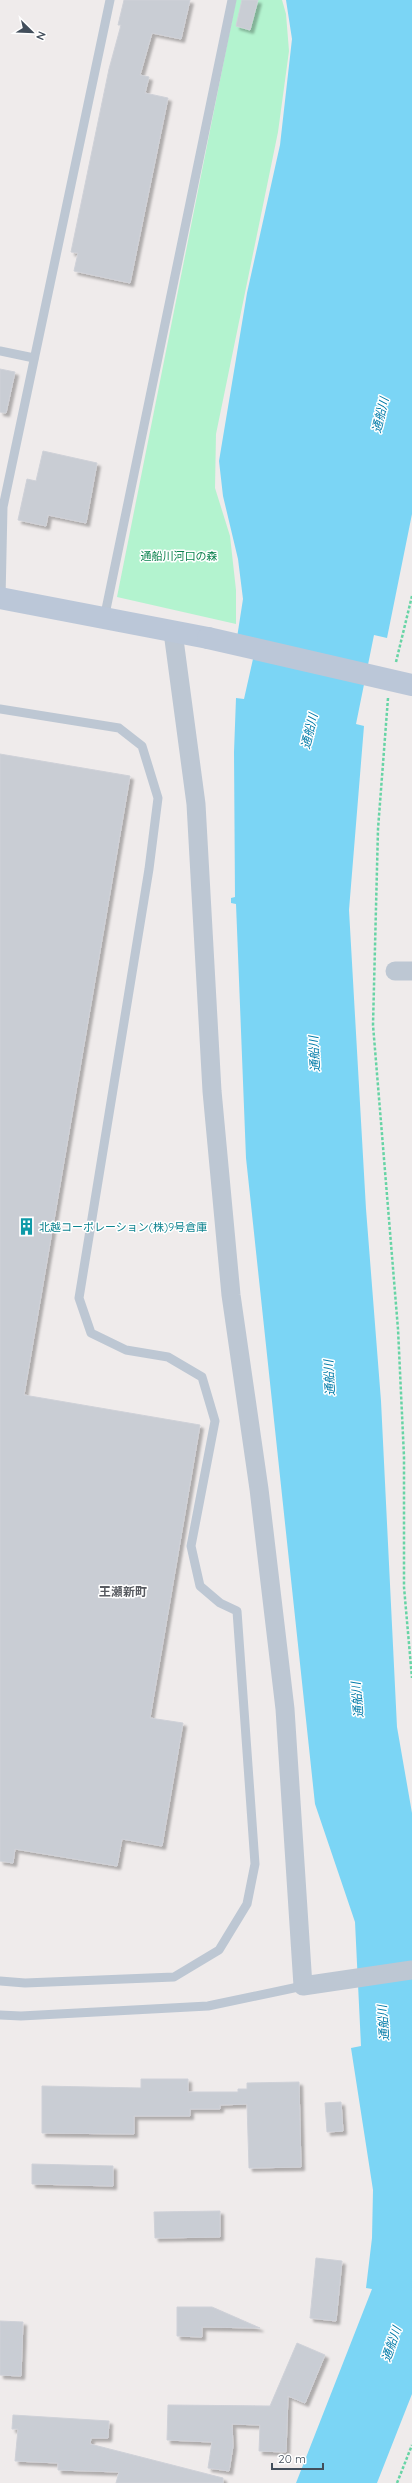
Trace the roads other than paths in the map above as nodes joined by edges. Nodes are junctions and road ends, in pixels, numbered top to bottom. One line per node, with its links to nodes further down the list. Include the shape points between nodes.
1 (110, 0): 4 (lane)
2 (232, 0): 6 (lane)
3 (0, 351): 4 (lane)
4 (34, 358): 5 (lane, via 2,506)
5 (1, 599): 6 (street)
6 (104, 619): 7 (street)
7 (173, 632): 8 (street, bridge); 12 (street, via 196,804 212,1091 227,1257 259,1489 284,1709)
8 (412, 685)
9 (0, 709): 11 (lane, via 119,728 142,746 158,798 149,869 79,1298 91,1333 126,1350 168,1357 202,1376 215,1421 191,1546 200,1586 220,1603 237,1611 255,1864 247,1904 219,1950 174,1977 25,1983)
10 (412, 1970): 12 (street)
11 (0, 1981)
12 (303, 1986): 13 (lane, via 208,2006)
13 (0, 2015)

